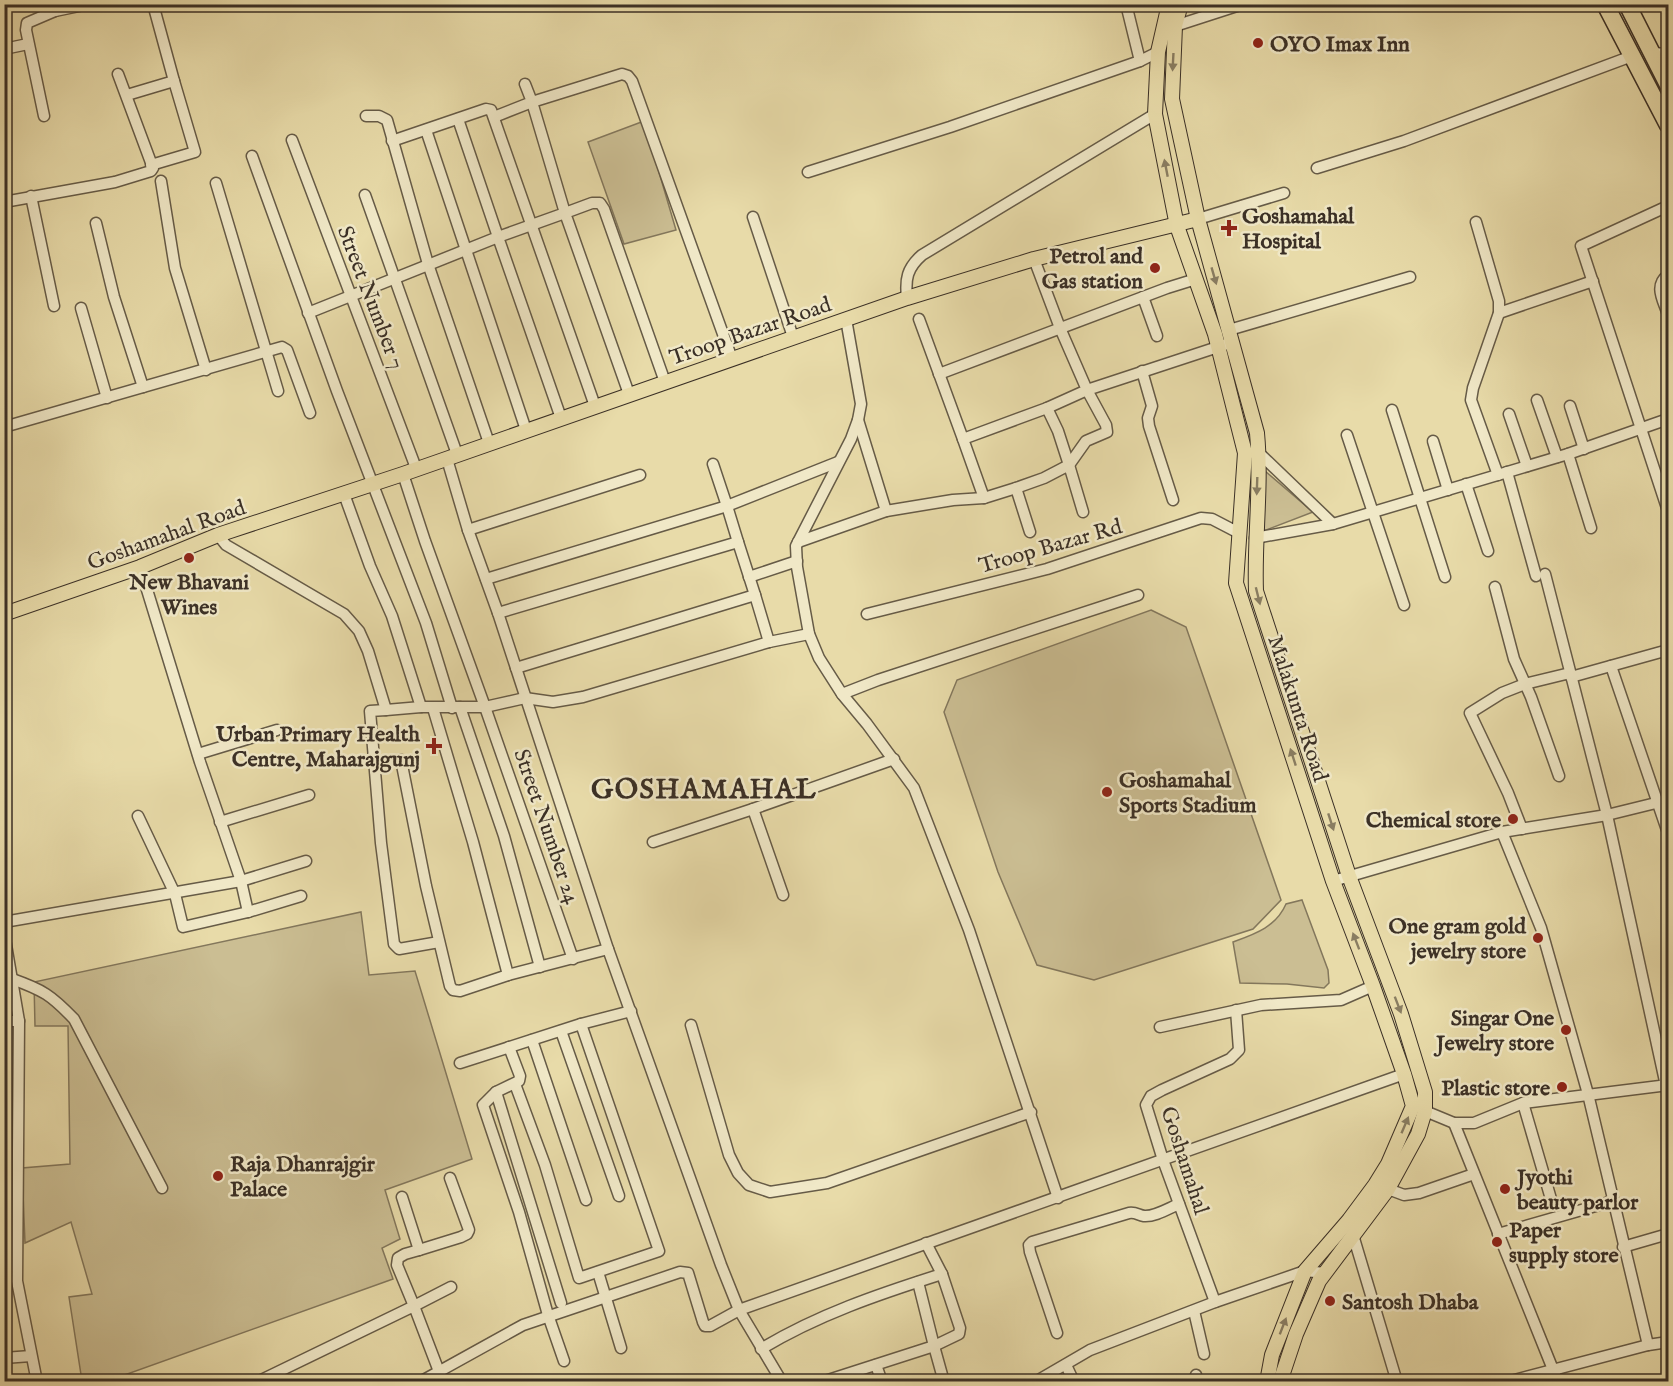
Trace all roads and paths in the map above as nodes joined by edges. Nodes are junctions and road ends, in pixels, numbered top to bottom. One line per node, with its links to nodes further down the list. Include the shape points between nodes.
1 (153, 4): 18 (street)
2 (1126, 4): 16 (street)
3 (1169, 4): 13 (main road, Malakunta Road)
4 (1181, 4): 10 (main road)
5 (1243, 4): 10 (street)
6 (1605, 4): 15 (highway)
7 (1627, 4): 14 (highway)
8 (84, 5): 9 (street)
9 (55, 8): 11 (street, via 27,23)
10 (1175, 26): 45 (main road, one-way to 45, via 1172,99)
11 (28, 44): 12 (street); 25 (street)
12 (4, 49)
13 (1158, 52): 16 (street); 23 (main road, Malakunta Road)
14 (1660, 54): 20 (highway)
15 (1632, 56): 28 (highway); 34 (street, via 1404,141)
16 (1140, 61): 35 (street)
17 (118, 74): 21 (street)
18 (174, 81): 21 (street); 33 (street, via 195,152)
19 (525, 84): 22 (street)
20 (1668, 85)
21 (127, 95): 33 (street)
22 (532, 102): 26 (street); 43 (street); 75 (street, via 622,74 632,81)
23 (1155, 114): 49 (main road, Malakunta Road, one-way to 23); 61 (street, via 922,255 908,271)
24 (366, 116): 31 (street, via 387,120)
25 (44, 117)
26 (494, 117): 27 (street, via 488,108); 48 (street)
27 (458, 119): 29 (street); 50 (street)
28 (1668, 125)
29 (426, 130): 31 (street); 51 (street)
30 (292, 140): 59 (street, Street Number 7)
31 (392, 141): 53 (street)
32 (252, 156): 64 (street)
33 (151, 165): 40 (street, via 151,171 115,182)
34 (1317, 168)
35 (808, 172)
36 (161, 181): 76 (street, via 175,268)
37 (216, 183): 74 (street)
38 (1284, 193): 45 (street)
39 (365, 195): 56 (street)
40 (32, 196): 41 (street); 62 (street)
41 (4, 201)
42 (1668, 206): 58 (street, via 1581,246)
43 (565, 213): 48 (street); 79 (street, via 592,203 600,203 604,209); 83 (street)
44 (753, 217): 72 (street)
45 (1198, 219): 49 (main road, Troop Bazar Road); 71 (main road, one-way to 71)
46 (1476, 222): 65 (street)
47 (96, 223): 80 (street, via 114,297)
48 (532, 226): 50 (street); 86 (street)
49 (1177, 226): 52 (main road, Troop Bazar Road); 57 (main road, Malakunta Road)
50 (498, 237): 51 (street); 92 (street)
51 (465, 249): 53 (street); 96 (street)
52 (1035, 259): 61 (main road, Troop Bazar Road); 69 (street)
53 (428, 264): 56 (street); 101 (street)
54 (1668, 275): 66 (street, via 1659,289)
55 (1410, 277): 71 (street)
56 (394, 278): 59 (street); 105 (street)
57 (1196, 279): 60 (street); 73 (main road, Malakunta Road)
58 (1593, 281): 65 (street); 97 (street)
59 (350, 297): 64 (street); 110 (street, Street Number 7)
60 (1143, 297): 69 (street); 70 (street)
61 (908, 298): 67 (main road, Troop Bazar Road)
62 (54, 306)
63 (81, 308): 84 (street)
64 (308, 313): 113 (street)
65 (1499, 313): 111 (street, via 1471,400)
66 (1668, 315)
67 (846, 319): 72 (main road, Troop Bazar Road); 94 (street, via 861,404)
68 (918, 319): 78 (street)
69 (1060, 328): 78 (street); 81 (street)
70 (1157, 336)
71 (1231, 336): 73 (street); 103 (main road, via 1257,434)
72 (793, 337): 75 (main road, Troop Bazar Road)
73 (1217, 346): 77 (street); 103 (main road, Malakunta Road)
74 (267, 352): 76 (street); 82 (street); 90 (street, via 285,348)
75 (732, 359): 79 (main road, Troop Bazar Road)
76 (206, 370): 80 (street)
77 (1142, 371): 81 (street); 120 (street, via 1152,406 1149,426)
78 (939, 374): 99 (street)
79 (665, 382): 83 (main road, Troop Bazar Road)
80 (143, 387): 84 (street)
81 (1087, 390): 88 (street); 108 (street, via 1107,432 1086,441)
82 (278, 391)
83 (628, 394): 86 (main road, Troop Bazar Road)
84 (107, 398): 95 (street)
85 (1538, 400): 104 (street)
86 (596, 406): 92 (main road, Troop Bazar Road)
87 (1570, 406): 102 (street)
88 (1047, 408): 99 (street); 108 (street)
89 (1392, 410): 119 (street)
90 (310, 413)
91 (1509, 414): 109 (street)
92 (561, 418): 96 (main road, Troop Bazar Road)
93 (1668, 419): 97 (street)
94 (858, 420): 106 (street); 123 (street)
95 (4, 427)
96 (526, 430): 101 (main road, Troop Bazar Road)
97 (1642, 430): 102 (street); 122 (street)
98 (1347, 435): 125 (street)
99 (963, 440): 118 (street)
100 (1433, 441): 116 (street)
101 (489, 443): 105 (main road, Troop Bazar Road)
102 (1584, 449): 104 (street)
103 (1252, 453): 126 (street); 130 (main road, Malakunta Road); 132 (main road, one-way to 132)
104 (1563, 455): 109 (street); 127 (street)
105 (452, 456): 110 (main road, Troop Bazar Road); 128 (street)
106 (838, 462): 121 (street); 134 (street)
107 (713, 464): 121 (street)
108 (1069, 465): 115 (street); 124 (street)
109 (1527, 466): 111 (street)
110 (409, 471): 113 (main road, Troop Bazar Road); 158 (street, Street Number 7, via 425,542)
111 (1502, 474): 114 (street); 153 (street, via 1540,575)
112 (639, 475): 128 (street)
113 (371, 483): 117 (main road, Troop Bazar Road); 160 (street)
114 (1466, 484): 116 (street); 135 (street)
115 (1016, 488): 118 (street); 129 (street)
116 (1448, 490): 119 (street)
117 (344, 494): 131 (main road, Goshamahal Road); 157 (street, via 392,616)
118 (984, 498): 123 (street)
119 (1420, 498): 125 (street); 139 (street)
120 (1173, 500)
121 (727, 506): 133 (street); 140 (street)
122 (1667, 508)
123 (886, 511): 134 (street)
124 (1083, 512)
125 (1373, 512): 126 (street); 144 (street)
126 (1333, 524): 132 (street)
127 (1592, 528)
128 (468, 530): 140 (street)
129 (1030, 532)
130 (1239, 533): 147 (street, Troop Bazar Rd, via 1212,519 1201,518 1047,569); 180 (main road, Malakunta Road, one-way to 130, via 1236,583)
131 (218, 535): 137 (main road, Goshamahal Road); 161 (street, via 226,545 344,614 368,651)
132 (1255, 538): 178 (main road, one-way to 178, via 1256,591)
133 (738, 542): 138 (street); 145 (street)
134 (798, 542): 136 (street)
135 (1488, 551)
136 (797, 561): 138 (street); 148 (street)
137 (140, 567): 146 (main road, Goshamahal Road); 163 (street)
138 (749, 577): 142 (street)
139 (1445, 577)
140 (486, 579): 145 (street)
141 (1495, 587): 154 (street, via 1514,659)
142 (755, 595): 149 (street); 152 (street)
143 (1138, 595): 155 (street)
144 (1404, 605)
145 (498, 613): 152 (street)
146 (4, 614)
147 (867, 614)
148 (809, 634): 149 (street); 155 (street)
149 (769, 642): 156 (street, via 583,697 553,702)
150 (1668, 650): 151 (street)
151 (1611, 666): 153 (street); 168 (street)
152 (516, 668): 156 (street)
153 (1570, 675): 154 (street); 170 (street)
154 (1525, 684): 166 (street); 173 (street, via 1470,713)
155 (842, 694): 164 (street)
156 (525, 699): 158 (street); 188 (street)
157 (421, 707): 159 (street); 161 (street)
158 (486, 707): 160 (street); 189 (street, Street Number 24)
159 (433, 708): 160 (street); 191 (street)
160 (456, 708): 190 (street, via 504,836)
161 (386, 710): 187 (street, via 370,711 394,944 399,949)
162 (277, 730): 163 (street)
163 (198, 754): 172 (street)
164 (894, 759): 169 (street); 212 (street, via 914,788 969,930)
165 (401, 760): 187 (street)
166 (1559, 776)
167 (309, 795): 172 (street)
168 (1663, 801): 170 (street); 175 (street)
169 (753, 809): 176 (street); 182 (street)
170 (1607, 814): 173 (street); 207 (street)
171 (138, 816): 181 (street)
172 (220, 822): 179 (street)
173 (1522, 829): 174 (street)
174 (1502, 832): 178 (street); 209 (street, via 1541,928)
175 (1668, 833)
176 (653, 842)
177 (306, 861): 179 (street)
178 (1349, 876): 180 (street); 211 (main road, one-way to 211, via 1401,1014 1425,1092)
179 (241, 881): 181 (street); 184 (street)
180 (1333, 881): 193 (main road, Malakunta Road, one-way to 180)
181 (175, 894): 184 (street, via 183,927); 185 (street)
182 (783, 895)
183 (301, 896): 184 (street)
184 (248, 912)
185 (4, 922)
186 (4, 933): 192 (street)
187 (439, 942): 191 (street, via 453,990)
188 (608, 949): 189 (street); 195 (street)
189 (573, 959): 190 (street)
190 (540, 967): 191 (street)
191 (508, 975)
192 (12, 979): 197 (street); 218 (street, via 55,999 74,1019)
193 (1373, 986): 194 (street, via 1341,1000); 205 (main road, Malakunta Road)
194 (1236, 1010): 200 (street); 214 (street, Goshamahal, via 1236,1055 1151,1096 1146,1105)
195 (631, 1011): 198 (street); 243 (street)
196 (4, 1021): 197 (street)
197 (19, 1021): 253 (street, via 16,1281)
198 (580, 1024): 201 (street); 234 (street, via 659,1251)
199 (691, 1025): 212 (street, via 729,1155 749,1185 770,1192 827,1183)
200 (1160, 1027)
201 (561, 1031): 202 (street); 220 (street)
202 (532, 1040): 203 (street); 224 (street)
203 (509, 1047): 204 (street); 206 (street, via 520,1076)
204 (460, 1063)
205 (1404, 1074): 214 (street); 215 (main road, Malakunta Road, one-way to 205, via 1413,1106)
206 (515, 1084): 208 (street); 234 (street, via 545,1165 579,1278)
207 (1667, 1088): 209 (street)
208 (496, 1092): 241 (street); 245 (street, via 483,1105)
209 (1588, 1094): 210 (street); 225 (street)
210 (1523, 1102): 213 (street, via 1474,1123); 223 (street)
211 (1425, 1111): 213 (street); 215 (main road, via 1418,1134)
212 (1031, 1112): 222 (street)
213 (1454, 1123): 216 (street)
214 (1162, 1160): 222 (street); 226 (street, Goshamahal)
215 (1393, 1167): 219 (main road); 233 (main road, Malakunta Road)
216 (1474, 1174): 219 (street, via 1419,1193 1404,1195); 227 (street)
217 (450, 1178): 232 (street, via 469,1230 461,1237)
218 (162, 1188)
219 (1388, 1190): 229 (main road)
220 (619, 1196)
221 (402, 1197): 232 (street)
222 (1058, 1198): 230 (street)
223 (1551, 1199)
224 (586, 1200)
225 (1613, 1201): 227 (street); 231 (street)
226 (1179, 1204): 240 (street, Goshamahal); 246 (street, via 1150,1215 1129,1213 1032,1242 1029,1248)
227 (1498, 1234): 259 (street)
228 (1668, 1234): 231 (street)
229 (1353, 1235): 235 (main road); 272 (street)
230 (926, 1243): 236 (street); 243 (street)
231 (1623, 1247): 248 (street)
232 (419, 1250): 242 (street, via 398,1258 397,1265)
233 (1305, 1270): 235 (street); 240 (street); 270 (main road, Malakunta Road, one-way to 233, via 1272,1356)
234 (598, 1272): 239 (street)
235 (1325, 1273): 271 (main road, via 1296,1334)
236 (942, 1274): 237 (street); 249 (street, via 960,1328 959,1334)
237 (918, 1282): 249 (street); 251 (street, via 822,1316)
238 (451, 1287): 242 (street)
239 (605, 1298): 243 (street, via 683,1271 689,1276 705,1326); 245 (street); 250 (street)
240 (1215, 1302): 244 (street)
241 (561, 1303)
242 (414, 1306): 258 (street); 261 (street)
243 (739, 1310): 251 (street)
244 (1194, 1311): 252 (street); 257 (street, via 1090,1350)
245 (548, 1315): 255 (street); 258 (street)
246 (1057, 1333)
247 (1668, 1342): 248 (street)
248 (1647, 1345): 259 (street)
249 (934, 1346): 256 (street); 267 (street)
250 (621, 1348)
251 (761, 1349): 264 (street)
252 (1204, 1354)
253 (31, 1356): 254 (street); 260 (street)
254 (4, 1358)
255 (564, 1361)
256 (876, 1365): 265 (street); 266 (street)
257 (1066, 1365): 268 (street); 269 (street)
258 (438, 1370): 262 (street); 263 (street)
259 (1553, 1370): 273 (street); 274 (street)
260 (37, 1382)
261 (257, 1382)
262 (420, 1382)
263 (443, 1382)
264 (782, 1382)
265 (822, 1382)
266 (882, 1382)
267 (944, 1382)
268 (1035, 1382)
269 (1074, 1382)
270 (1268, 1382)
271 (1280, 1382)
272 (1397, 1382)
273 (1508, 1382)
274 (1558, 1382)

